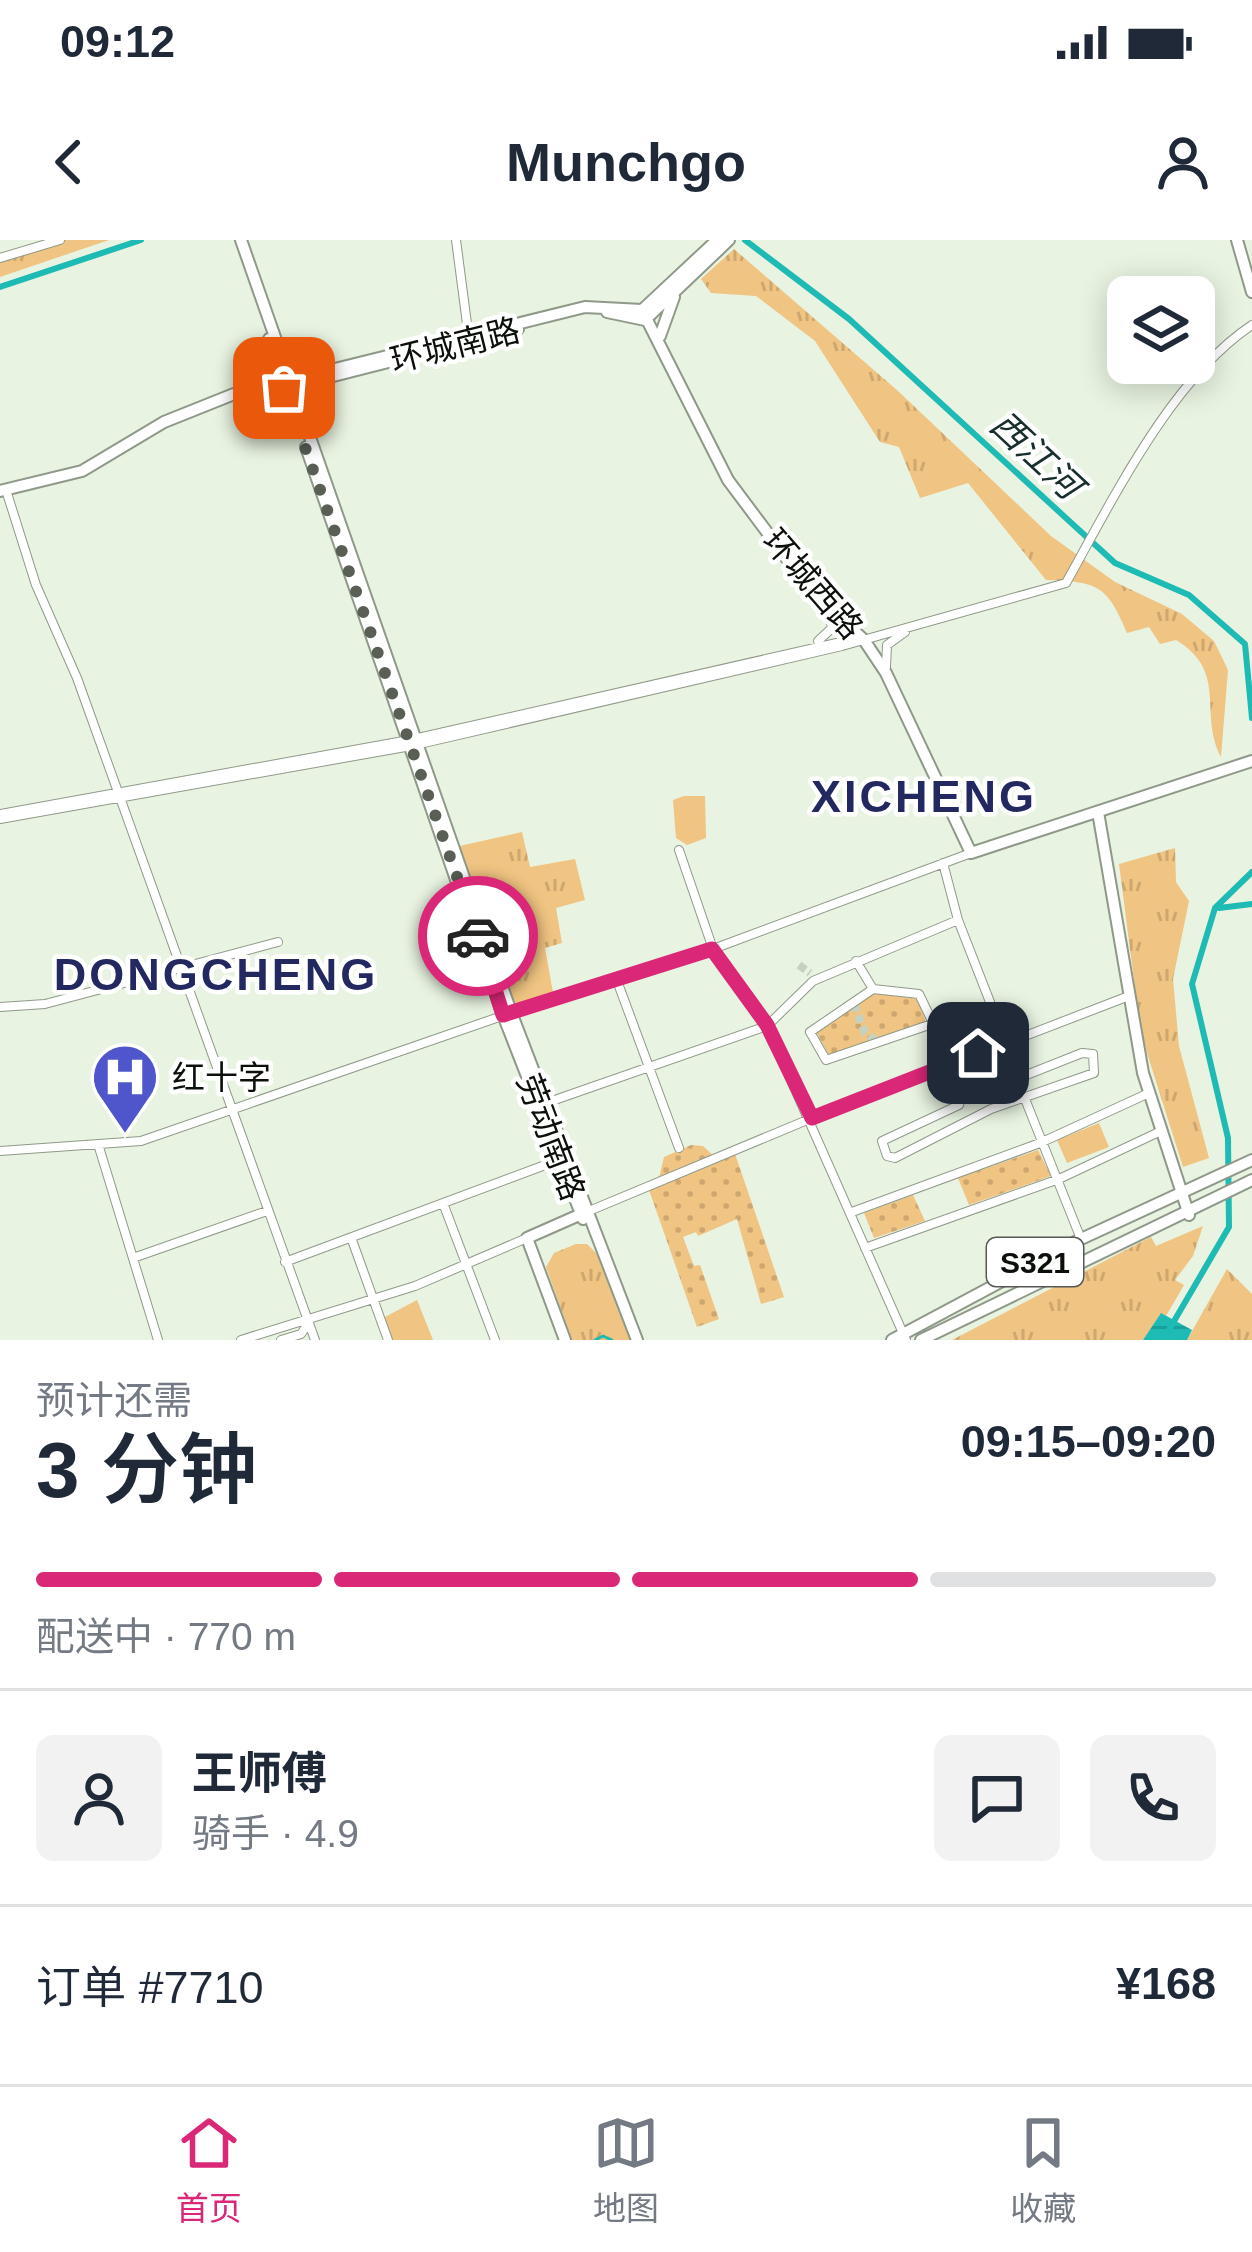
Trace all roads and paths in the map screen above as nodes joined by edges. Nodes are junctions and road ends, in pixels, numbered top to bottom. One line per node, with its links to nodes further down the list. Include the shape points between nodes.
1 (60, 240): 8 (street)
2 (238, 240): 15 (main road)
3 (456, 240): 13 (street)
4 (717, 240): 7 (main road)
5 (729, 240): 7 (main road)
6 (1237, 240): 10 (main road)
7 (709, 254): 9 (main road); 11 (main road)
8 (0, 258)
9 (688, 280): 11 (main road); 14 (main road)
10 (1252, 292)
11 (640, 316): 13 (main road, 环城南路, via 586,313); 14 (main road, 环城西路)
12 (1252, 325): 18 (street, via 1197,373 1066,583)
13 (468, 337): 15 (main road, 环城南路)
14 (659, 339): 17 (main road, 环城西路, via 728,480)
15 (287, 384): 16 (main road, 环城南路, via 200,412 84,477); 23 (main road)
16 (3, 493): 25 (street)
17 (824, 603): 19 (main road, 环城西路); 20 (street, via 832,628)
18 (912, 629): 19 (street); 21 (street, via 887,645)
19 (864, 640): 20 (street); 21 (main road, 环城西路); 22 (street)
20 (801, 649): 22 (street)
21 (890, 680): 29 (main road, 环城西路)
22 (629, 691): 23 (street)
23 (414, 742): 25 (street); 40 (main road)
24 (1252, 761): 26 (main road)
25 (120, 798): 27 (street); 35 (street)
26 (1098, 812): 29 (main road); 38 (main road)
27 (0, 817)
28 (680, 850): 33 (street)
29 (971, 853): 30 (street)
30 (944, 863): 31 (street); 33 (street)
31 (958, 920): 34 (street); 43 (street)
32 (278, 943): 35 (street)
33 (712, 949): 36 (street); 42 (street)
34 (856, 961): 37 (street); 42 (street, via 811,977)
35 (181, 969): 39 (street, via 45,1004); 50 (street)
36 (616, 978): 40 (street); 45 (street)
37 (873, 989): 41 (street, via 919,994); 41 (street, via 810,1032 826,1060)
38 (1131, 996): 43 (street); 47 (main road)
39 (0, 1007)
40 (507, 1014): 49 (main road); 50 (street); 57 (main road, 劳动南路)
41 (932, 1024): 44 (street)
42 (767, 1025): 45 (street); 51 (street)
43 (1006, 1042): 44 (street)
44 (951, 1064): 46 (street); 51 (street)
45 (647, 1069): 49 (street); 55 (street)
46 (964, 1088): 48 (street, via 986,1091 1093,1054 1094,1073); 48 (street, via 959,1105 882,1141 887,1156)
47 (1149, 1093): 52 (main road); 53 (street)
48 (1025, 1099): 53 (street)
49 (546, 1103): 57 (main road)
50 (231, 1111): 54 (street, via 141,1141); 64 (street)
51 (812, 1118): 65 (street); 66 (street)
52 (1161, 1131): 59 (street); 61 (main road)
53 (1040, 1143): 59 (street); 65 (street)
54 (98, 1144): 56 (street); 71 (street)
55 (679, 1148)
56 (0, 1151)
57 (563, 1158): 62 (street); 66 (main road)
58 (1252, 1160): 61 (main road, S321)
59 (1060, 1180): 67 (street); 70 (street)
60 (1252, 1180): 63 (main road, S321)
61 (1186, 1187): 63 (main road); 67 (main road, S321)
62 (443, 1203): 68 (street); 73 (street)
63 (1191, 1208): 85 (main road, S321)
64 (267, 1211): 71 (street); 72 (street)
65 (852, 1212): 70 (street)
66 (588, 1214): 69 (main road); 84 (main road)
67 (1081, 1239): 76 (main road, S321)
68 (352, 1240): 72 (street); 74 (street)
69 (524, 1241): 73 (street); 83 (main road)
70 (866, 1248): 76 (street)
71 (133, 1258): 77 (street)
72 (285, 1262): 75 (street)
73 (466, 1264): 74 (street); 82 (street)
74 (372, 1301): 75 (street); 81 (street)
75 (309, 1323): 78 (street); 79 (street); 80 (street)
76 (900, 1338)
77 (158, 1340)
78 (241, 1340)
79 (281, 1340)
80 (315, 1340)
81 (388, 1340)
82 (495, 1340)
83 (565, 1340)
84 (637, 1340)
85 (921, 1340)

